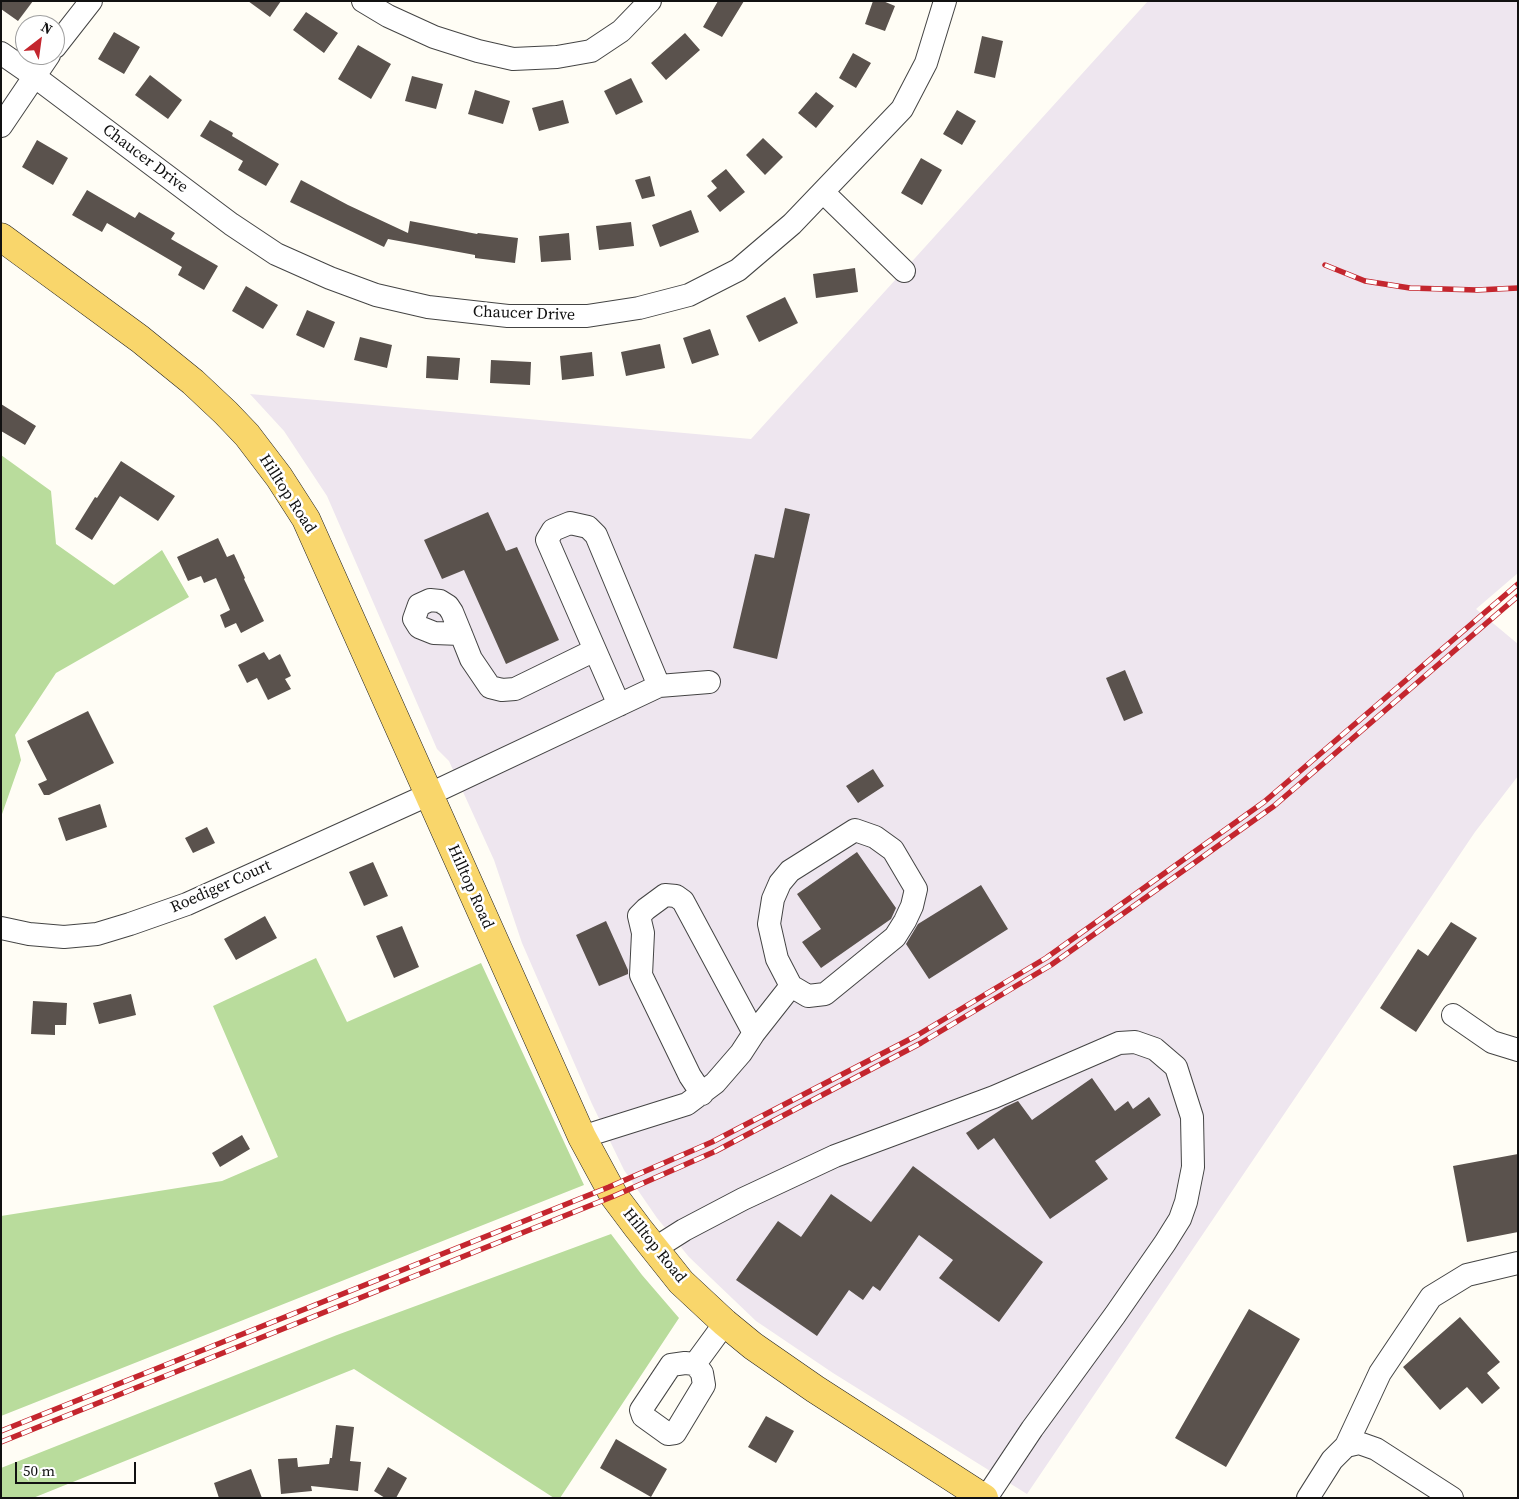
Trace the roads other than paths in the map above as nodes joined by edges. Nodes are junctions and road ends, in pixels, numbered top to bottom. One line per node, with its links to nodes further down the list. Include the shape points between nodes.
1 (90, 1): 5 (street)
2 (363, 1): 3 (street, via 434,37 512,59 557,57 591,51 621,31)
3 (650, 1)
4 (945, 1): 10 (street, Chaucer Drive, via 926,63 902,109)
5 (65, 34)
6 (1, 53): 8 (street, Chaucer Drive)
7 (42, 65): 8 (street)
8 (34, 76): 9 (street); 10 (street, Chaucer Drive, via 276,254 376,296 428,308 508,316 587,316 639,308 689,295 738,270 792,224)
9 (1, 126)
10 (823, 192): 12 (street)
11 (1, 237): 18 (main road, Hilltop Road, via 148,345 247,435 306,519)
12 (904, 271)
13 (461, 634): 14 (street, via 471,659 490,687 502,690 515,689)
14 (595, 650): 16 (street, via 547,540 553,530 570,523 588,527 596,535); 17 (street)
15 (709, 682): 16 (street)
16 (659, 686): 17 (street, Roediger Court)
17 (619, 705): 18 (street, Roediger Court)
18 (430, 794): 19 (street, Roediger Court, via 187,904 130,924 97,934 64,937); 25 (main road, Hilltop Road)
19 (1, 928)
20 (791, 986): 20 (street, via 777,959 769,924 773,899 780,883 790,871 855,830 875,837 893,850 916,888 905,921 895,937 825,994 808,996); 22 (street)
21 (1453, 1015): 23 (street, via 1492,1042)
22 (754, 1033): 24 (street, via 715,1083); 24 (street, via 683,901 676,896 664,896 646,909 639,916 643,933 641,975)
23 (1518, 1050)
24 (702, 1094): 25 (street, via 687,1104)
25 (582, 1137): 26 (main road, Hilltop Road, via 614,1196)
26 (654, 1249): 28 (main road, Hilltop Road, via 681,1282); 31 (street, via 718,1212 835,1156 994,1096 1119,1043 1135,1042 1155,1049 1176,1067 1192,1117 1193,1167 1180,1219)
27 (1518, 1262): 30 (street, via 1467,1275 1431,1297 1380,1373)
28 (725, 1324): 29 (street); 31 (main road, Hilltop Road, via 815,1389)
29 (695, 1364): 29 (street, via 702,1373 704,1385 675,1433 668,1434 642,1416 642,1410 671,1365)
30 (1346, 1446): 32 (street, via 1332,1460); 33 (street, via 1359,1443 1376,1449)
31 (985, 1498)
32 (1308, 1498)
33 (1452, 1498)

